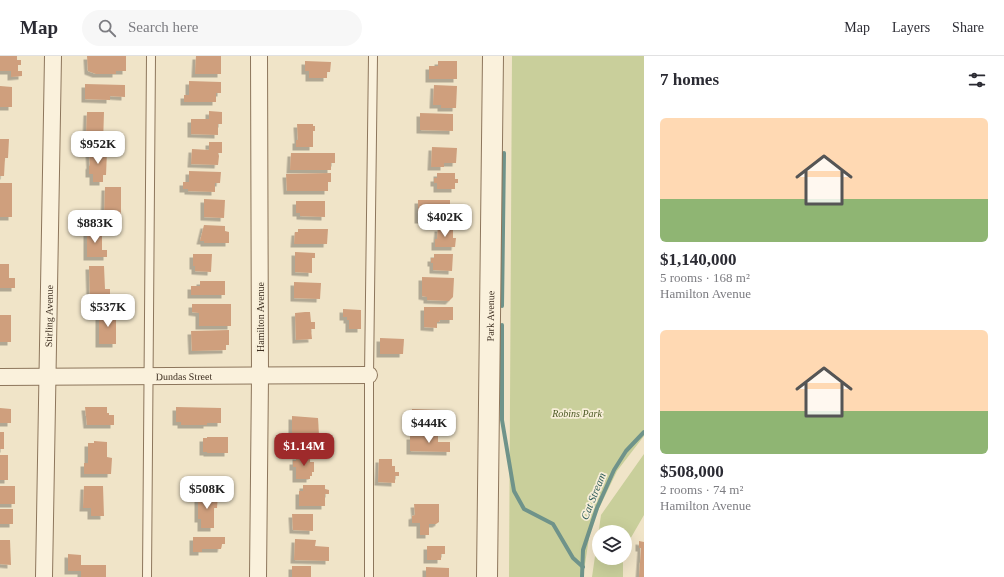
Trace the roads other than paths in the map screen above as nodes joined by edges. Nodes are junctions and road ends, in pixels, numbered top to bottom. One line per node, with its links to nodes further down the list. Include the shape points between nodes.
1 (53, 56): 7 (street, Stirling Avenue)
2 (151, 56): 8 (lane)
3 (259, 56): 9 (street, Hamilton Avenue)
4 (373, 56): 6 (lane)
5 (493, 56): 15 (street, Park Avenue)
6 (369, 375): 9 (street, Dundas Street); 14 (lane)
7 (48, 376): 8 (street, Dundas Street); 10 (street, Dundas Street); 11 (street, Stirling Avenue)
8 (149, 376): 9 (street, Dundas Street); 12 (lane)
9 (260, 376): 13 (street, Hamilton Avenue)
10 (0, 377)
11 (44, 577)
12 (147, 577)
13 (258, 577)
14 (369, 577)
15 (486, 577)

